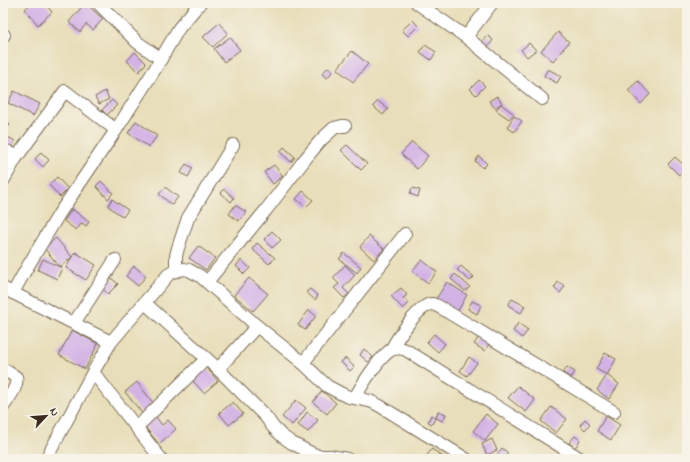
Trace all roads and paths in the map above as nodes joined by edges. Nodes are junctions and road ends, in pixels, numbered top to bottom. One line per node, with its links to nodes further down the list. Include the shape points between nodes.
1 (98, 3): 6 (street, via 137,42)
2 (200, 3): 6 (street, via 179,28)
3 (417, 3): 5 (street)
4 (492, 3): 5 (street)
5 (466, 37): 7 (street)
6 (161, 59): 9 (street)
7 (542, 98)
8 (345, 126): 17 (street, via 334,128 321,140)
9 (116, 130): 12 (street, via 65,91); 18 (street, via 59,214 25,271)
10 (233, 145): 16 (street, via 188,218 176,256)
11 (3, 149): 12 (street)
12 (16, 158): 13 (street)
13 (3, 181)
14 (405, 234): 25 (street)
15 (115, 260): 20 (street)
16 (176, 271): 17 (street, via 189,270); 19 (street, via 168,275)
17 (207, 282): 21 (street)
18 (8, 291): 20 (street)
19 (144, 303): 22 (street); 24 (street)
20 (74, 323): 22 (street)
21 (257, 326): 25 (street); 27 (street)
22 (111, 342): 28 (street)
23 (391, 350): 29 (street, via 365,379); 31 (street, via 398,337 423,307 434,304); 37 (street, via 406,350)
24 (206, 359): 27 (street); 32 (street)
25 (303, 363): 29 (street, via 334,391)
26 (3, 369): 30 (street, via 18,381)
27 (218, 369): 35 (street, via 273,427 292,443 318,456)
28 (93, 372): 32 (street); 33 (street)
29 (355, 398): 36 (street, via 380,406)
30 (3, 407)
31 (614, 412)
32 (137, 427): 34 (street)
33 (46, 459)
34 (161, 459)
35 (347, 459)
36 (466, 459)
37 (581, 459)

